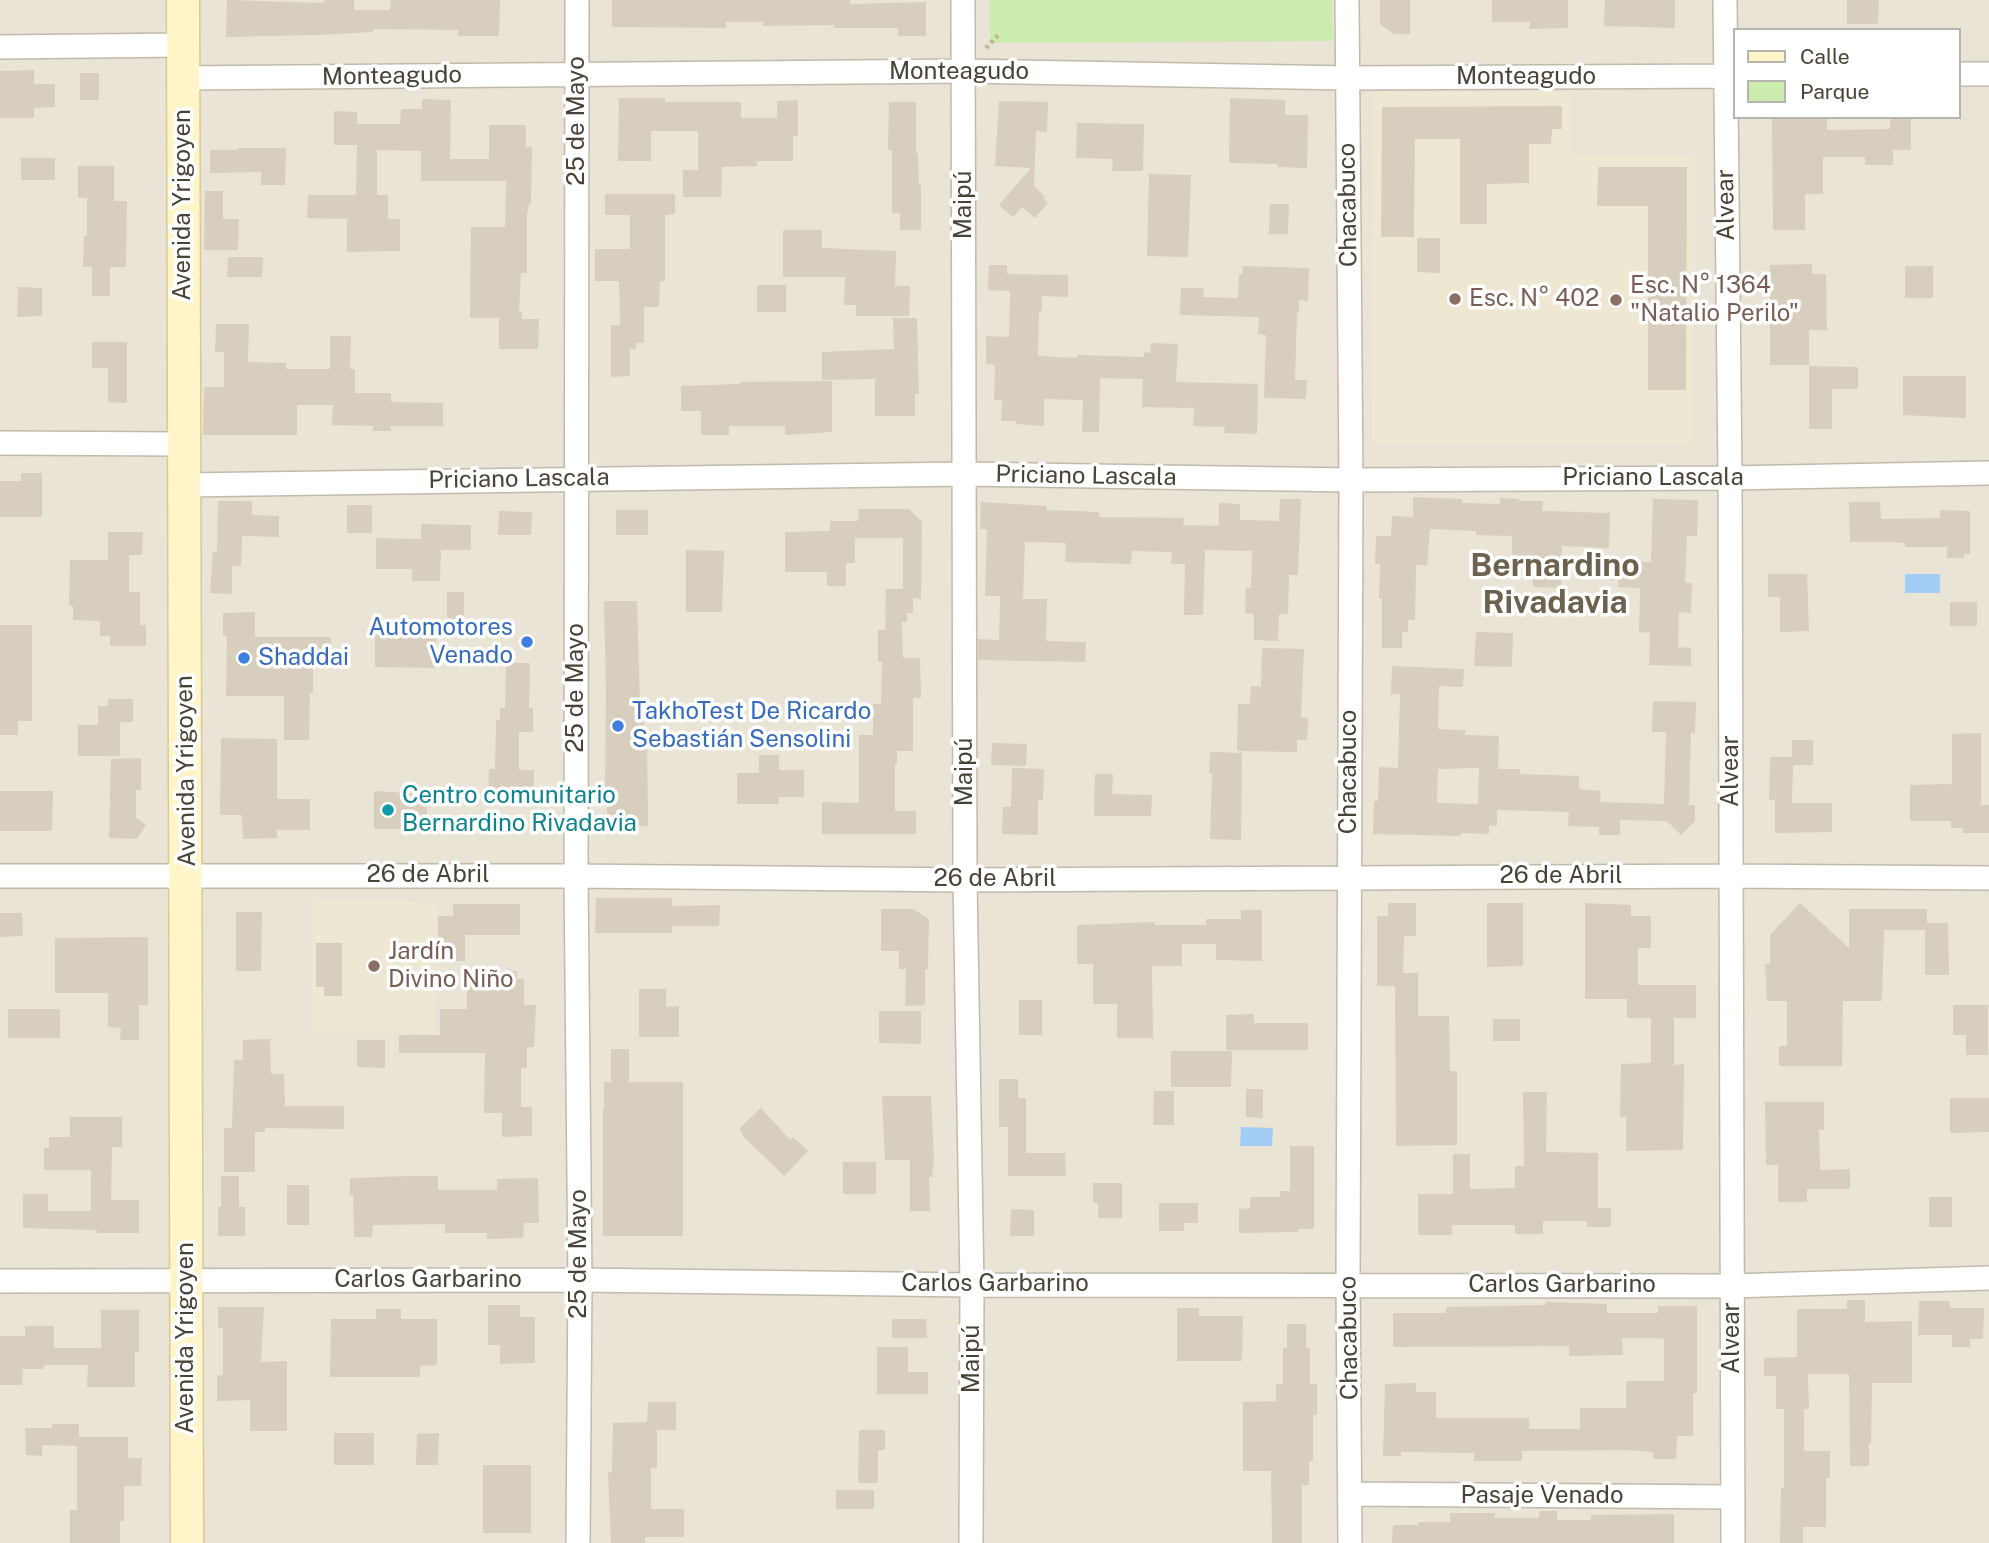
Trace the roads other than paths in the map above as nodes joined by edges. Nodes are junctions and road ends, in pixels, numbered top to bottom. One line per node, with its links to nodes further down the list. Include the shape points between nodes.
1 (183, 0): 6 (main road, Avenida Yrigoyen)
2 (577, 0): 11 (street, 25 de Mayo)
3 (963, 0): 8 (street, Maipú)
4 (1347, 0): 14 (street, Chacabuco)
5 (1725, 0): 12 (street, Alvear)
6 (183, 45): 7 (street); 13 (main road, Avenida Yrigoyen)
7 (0, 47)
8 (964, 71): 11 (street, Monteagudo); 14 (street, Monteagudo); 18 (street, Maipú)
9 (1961, 74): 10 (street)
10 (1989, 74)
11 (577, 75): 13 (street, Monteagudo); 19 (street, 25 de Mayo)
12 (1730, 76): 14 (street, Monteagudo); 20 (street, Alvear)
13 (183, 78): 16 (main road, Avenida Yrigoyen)
14 (1347, 78): 21 (street, Chacabuco)
15 (0, 443): 16 (street)
16 (183, 443): 22 (main road, Avenida Yrigoyen)
17 (1989, 473): 20 (street, Priciano Lascala)
18 (964, 474): 19 (street, Priciano Lascala); 21 (street, Priciano Lascala); 29 (street, Maipú)
19 (576, 478): 22 (street, Priciano Lascala); 25 (street, 25 de Mayo)
20 (1730, 478): 21 (street, Priciano Lascala); 27 (street, Alvear)
21 (1351, 480): 26 (street, Chacabuco)
22 (183, 485): 23 (main road, Avenida Yrigoyen)
23 (187, 875): 24 (street, 26 de Abril); 25 (street, 26 de Abril); 31 (main road, Avenida Yrigoyen)
24 (0, 876)
25 (576, 876): 29 (street, 26 de Abril); 32 (street, 25 de Mayo)
26 (1348, 876): 27 (street, 26 de Abril); 29 (street, 26 de Abril); 35 (street, Chacabuco)
27 (1731, 876): 28 (street, 26 de Abril); 36 (street, Alvear)
28 (1989, 878)
29 (965, 880): 34 (street, Maipú)
30 (1989, 1278): 36 (street, Carlos Garbarino)
31 (186, 1280): 32 (street, Carlos Garbarino); 33 (street, Carlos Garbarino); 39 (main road, Avenida Yrigoyen)
32 (580, 1280): 34 (street, Carlos Garbarino); 40 (street, 25 de Mayo)
33 (0, 1281)
34 (972, 1284): 35 (street, Carlos Garbarino); 41 (street, Maipú)
35 (1348, 1284): 36 (street, Carlos Garbarino); 37 (street, Chacabuco)
36 (1732, 1286): 38 (street, Alvear)
37 (1351, 1494): 38 (street, Pasaje Venado); 42 (street, Chacabuco)
38 (1733, 1497): 43 (street, Alvear)
39 (187, 1543)
40 (578, 1543)
41 (971, 1543)
42 (1350, 1543)
43 (1733, 1543)

